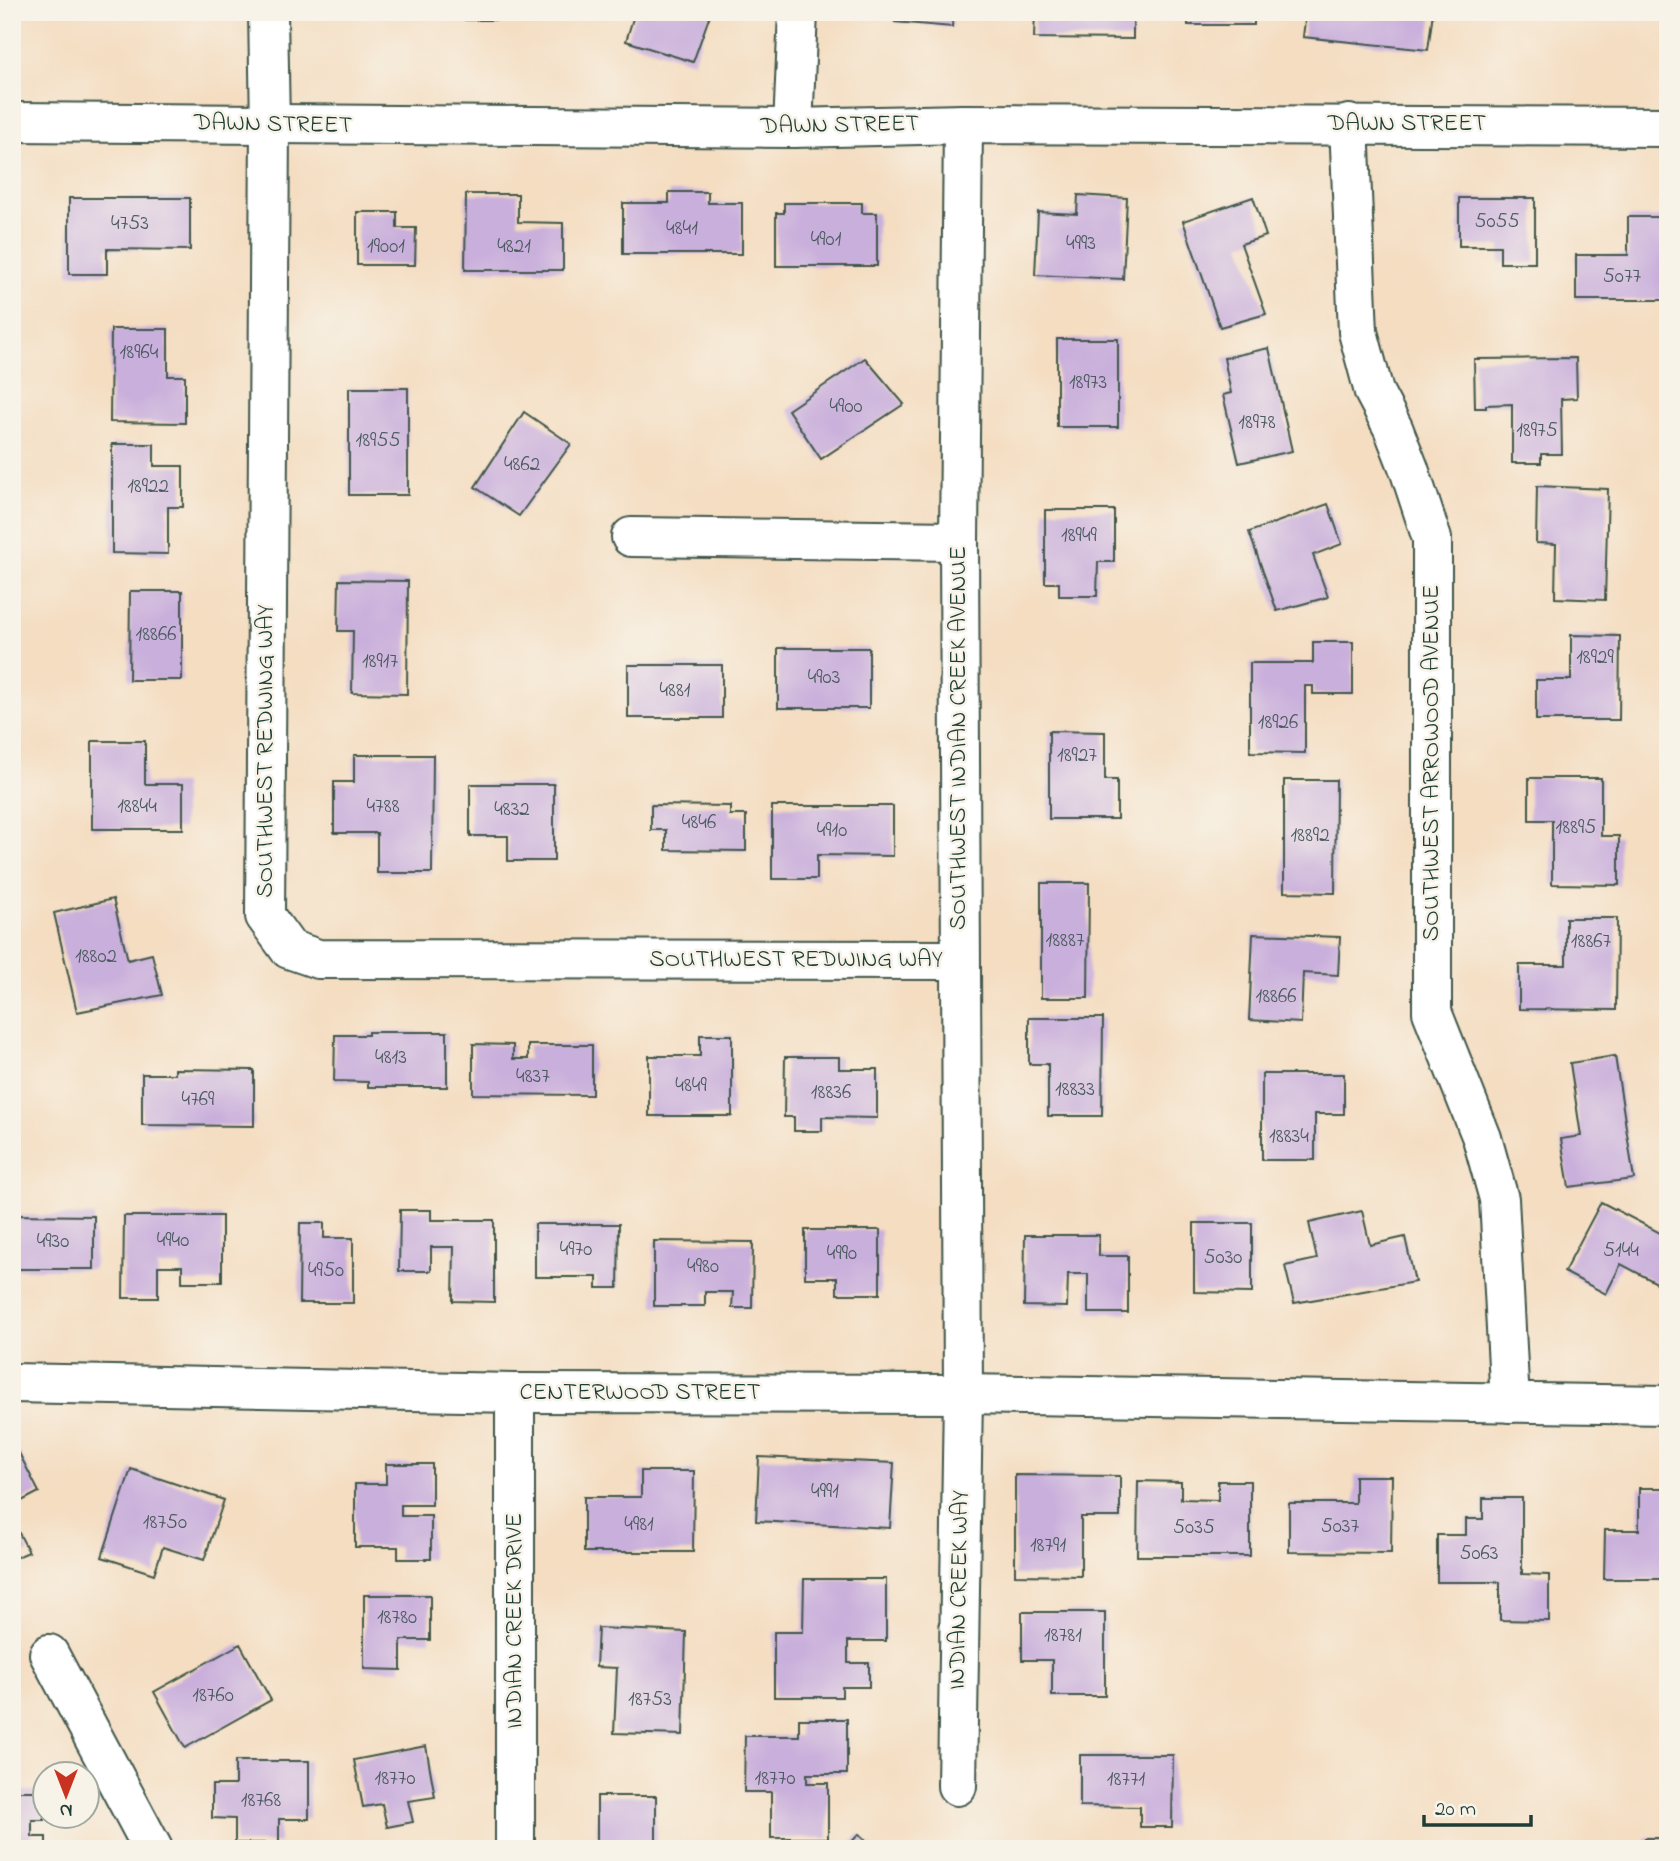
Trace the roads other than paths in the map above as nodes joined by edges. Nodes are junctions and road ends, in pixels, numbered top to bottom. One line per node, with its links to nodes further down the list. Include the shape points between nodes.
1 (268, 12): 6 (street, SOUTHWEST REDWING WAY)
2 (798, 12): 8 (street)
3 (12, 122): 6 (street, DAWN STREET)
4 (963, 124): 5 (street, DAWN STREET); 8 (street, DAWN STREET); 10 (street, SOUTHWEST INDIAN CREEK AVENUE)
5 (1349, 124): 7 (street, DAWN STREET); 15 (street, SOUTHWEST ARROWOOD AVENUE, via 1358,332 1374,392 1405,458 1432,539 1433,1013 1482,1138 1499,1199)
6 (270, 125): 8 (street, DAWN STREET); 11 (street, SOUTHWEST REDWING WAY, via 265,916 289,949 318,959)
7 (1668, 127)
8 (793, 128)
9 (631, 537): 10 (street)
10 (958, 541): 11 (street, SOUTHWEST INDIAN CREEK AVENUE)
11 (960, 960): 14 (street, SOUTHWEST INDIAN CREEK AVENUE)
12 (12, 1383): 13 (street, CENTERWOOD STREET)
13 (515, 1393): 14 (street, CENTERWOOD STREET); 20 (street, INDIAN CREEK DRIVE)
14 (963, 1394): 15 (street, CENTERWOOD STREET); 18 (street, INDIAN CREEK WAY)
15 (1510, 1403): 16 (street, CENTERWOOD STREET)
16 (1668, 1405)
17 (48, 1654): 19 (street)
18 (957, 1786)
19 (153, 1849)
20 (515, 1849)

